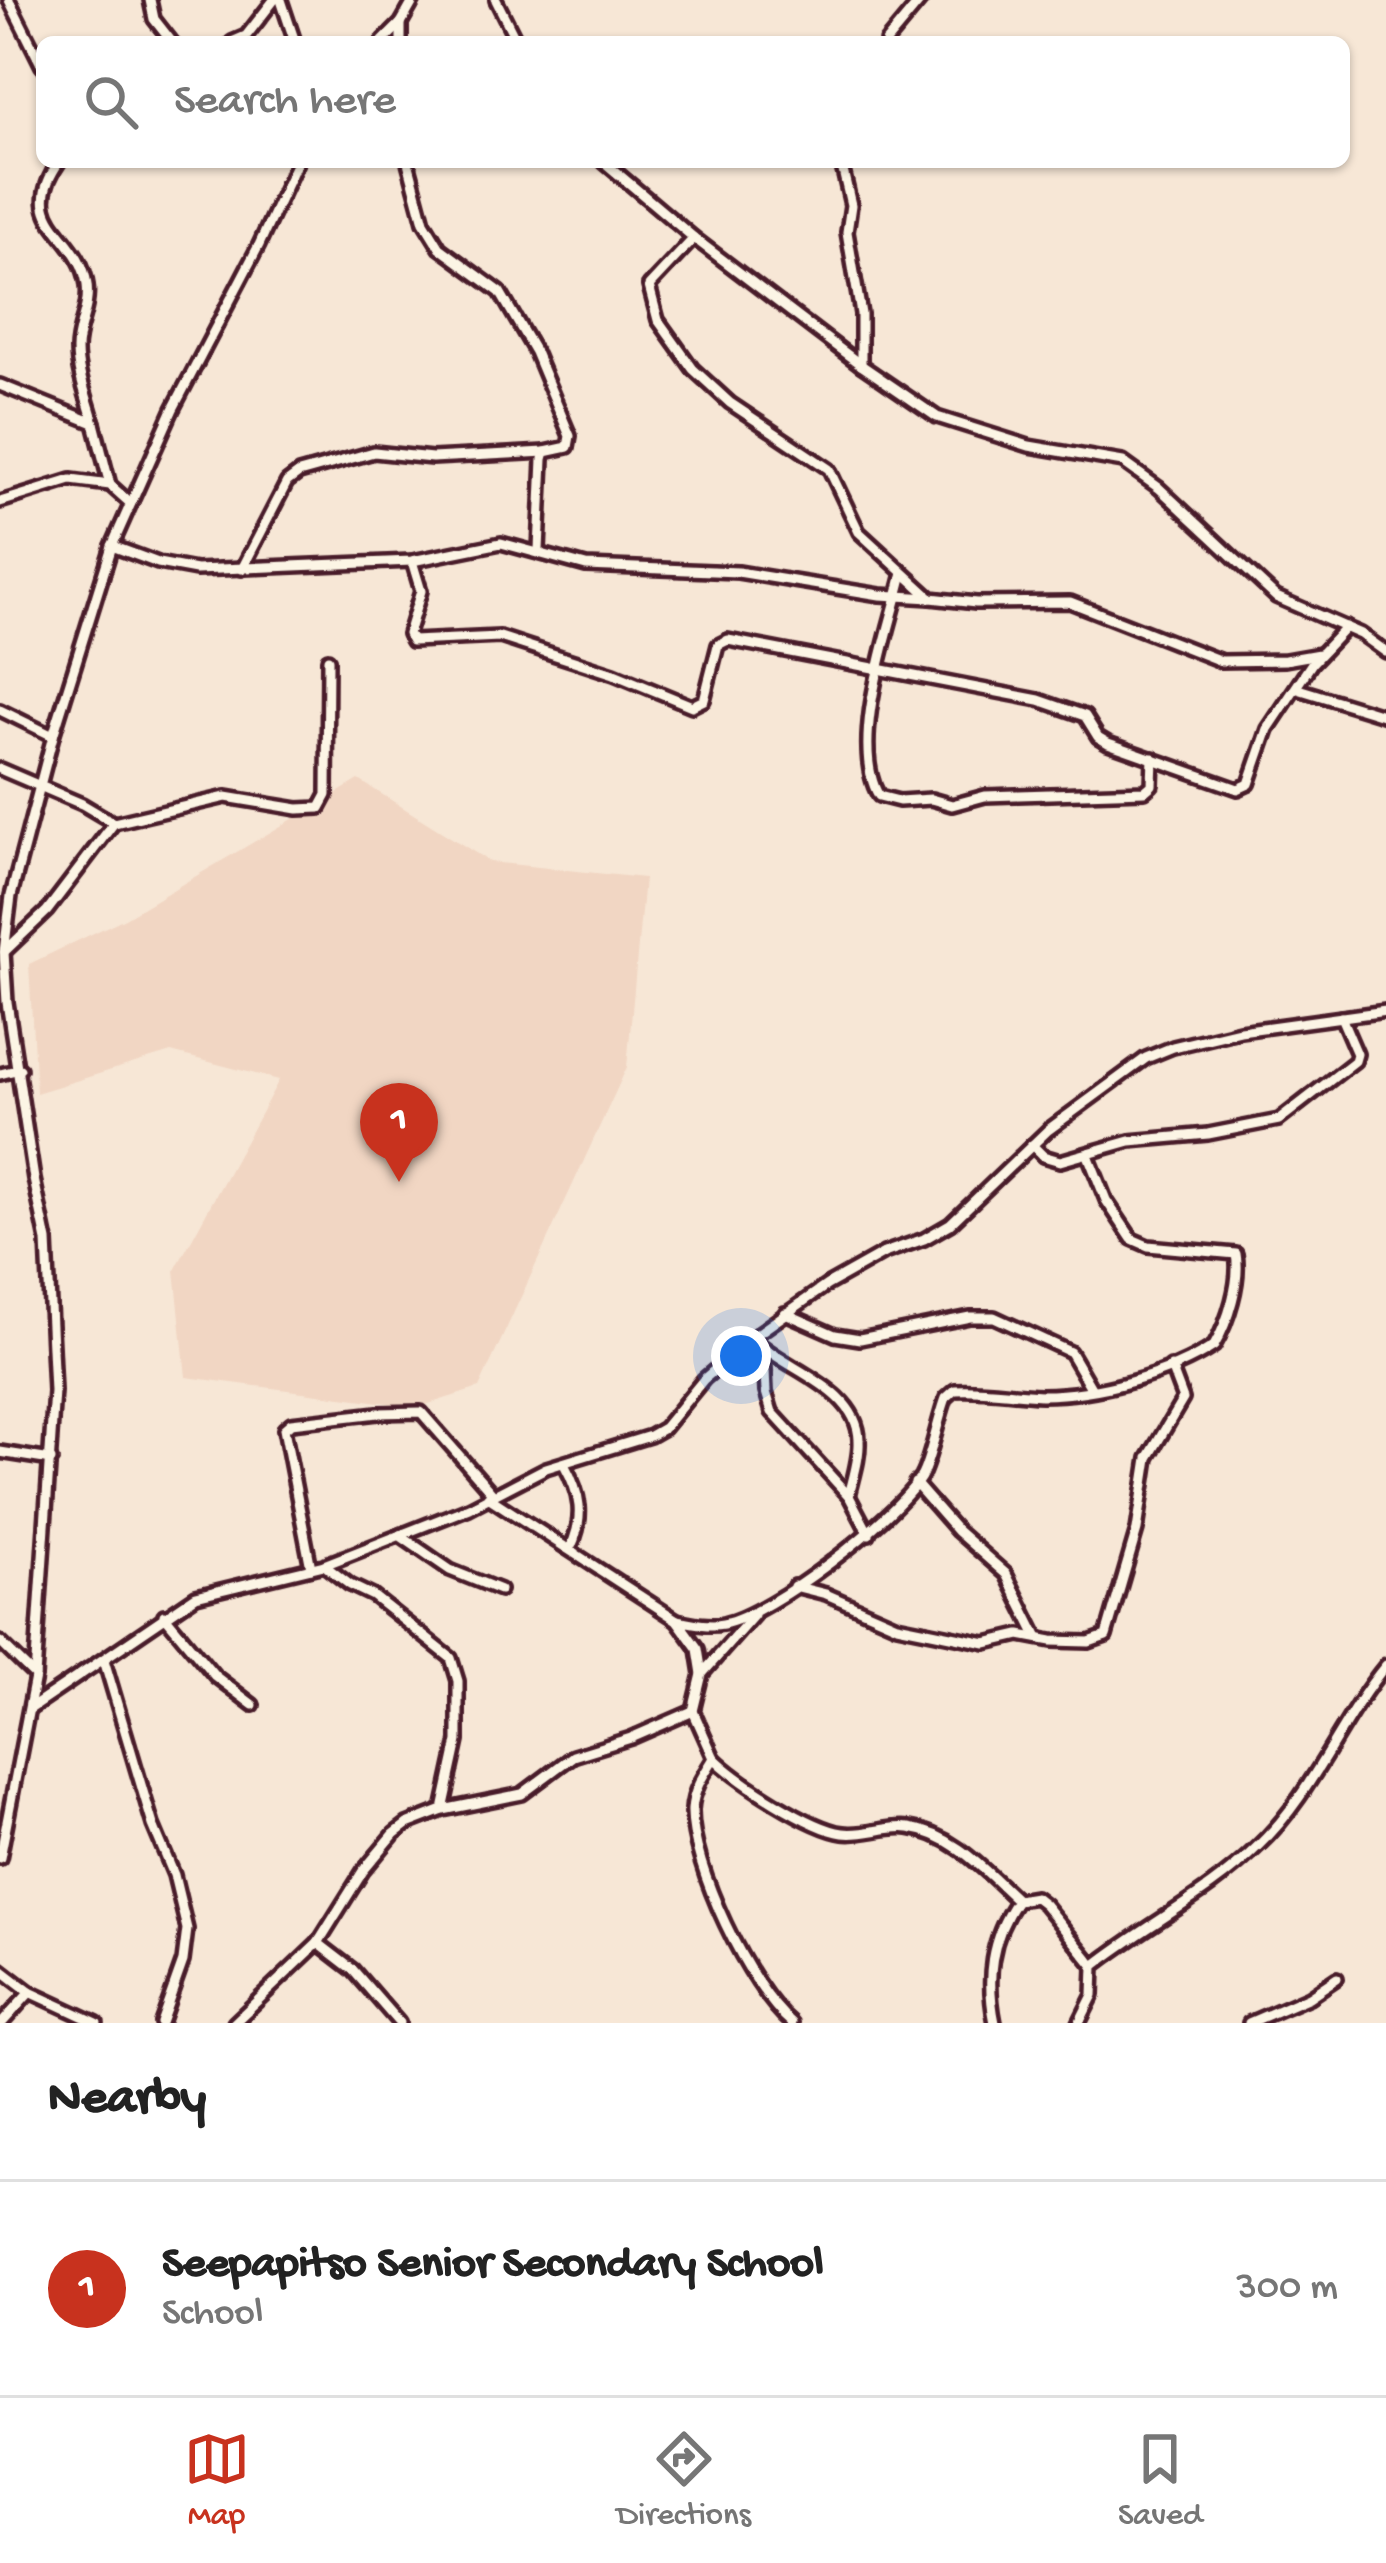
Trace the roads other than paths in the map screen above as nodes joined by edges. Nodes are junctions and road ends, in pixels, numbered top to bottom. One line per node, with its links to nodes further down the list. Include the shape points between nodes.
1 (9, 0): 15 (street)
2 (151, 0): 8 (street)
3 (278, 0): 9 (street); 10 (street)
4 (414, 0): 7 (street)
5 (496, 0): 13 (street)
6 (921, 0): 14 (street)
7 (401, 23): 11 (street); 12 (street)
8 (167, 36)
9 (246, 36)
10 (293, 36)
11 (388, 36)
12 (401, 36)
13 (514, 36)
14 (891, 36)
15 (36, 54)
16 (55, 168): 24 (street, via 44,207 87,280 77,349)
17 (294, 168): 28 (street)
18 (410, 168): 25 (street, via 440,248 500,292 536,352 570,436 566,448)
19 (611, 168): 21 (street)
20 (842, 168): 22 (street)
21 (694, 238): 22 (street); 33 (street, via 652,281 658,320 714,391 829,469 853,524)
22 (861, 365): 36 (street, via 937,417 984,435 1123,462 1276,597)
23 (0, 385): 24 (street)
24 (94, 423): 26 (street)
25 (545, 452): 30 (street); 32 (street, via 374,452 299,473)
26 (110, 485): 27 (street, via 71,480); 28 (street)
27 (0, 502)
28 (130, 503): 29 (street)
29 (112, 546): 32 (street, via 175,568); 44 (street)
30 (539, 550): 31 (street, via 502,544); 34 (street, via 586,566 737,572)
31 (412, 561): 32 (street); 40 (street, via 421,587 412,641 500,637 692,706 704,700 724,640)
32 (242, 568)
33 (903, 573): 34 (street); 35 (street)
34 (898, 596): 35 (street); 40 (street)
35 (931, 598): 38 (street, via 1070,602 1221,661)
36 (1346, 627): 37 (street); 38 (street)
37 (1386, 652)
38 (1319, 654): 41 (street)
39 (328, 659): 48 (street, via 326,803 312,810 226,797)
40 (878, 669): 45 (street, via 1055,704 1085,716 1108,743); 45 (street, via 868,764 879,796 890,800 952,805 985,796 1145,791)
41 (1298, 689): 43 (street); 45 (street, via 1268,729 1244,789)
42 (0, 710): 44 (street)
43 (1386, 716)
44 (53, 736): 47 (street)
45 (1153, 758)
46 (0, 769): 47 (street)
47 (39, 786): 48 (street); 49 (street)
48 (113, 823): 49 (street, via 47,911)
49 (4, 952): 52 (street)
50 (1386, 1011): 51 (street)
51 (1341, 1017): 54 (street, via 1160,1051); 55 (street, via 1354,1061 1279,1120)
52 (20, 1069): 53 (street); 62 (street, via 47,1241)
53 (0, 1074)
54 (1032, 1144): 55 (street, via 1049,1160); 56 (street, via 950,1224)
55 (1088, 1154): 59 (street, via 1132,1239 1236,1254 1214,1346)
56 (785, 1313): 57 (street); 60 (street, via 860,1339 994,1317 1070,1352)
57 (753, 1337): 58 (street); 63 (street, via 664,1428)
58 (764, 1348): 66 (street, via 772,1412); 66 (street, via 832,1392 855,1420 859,1451)
59 (1171, 1367): 60 (street); 77 (street, via 1183,1400 1148,1458 1112,1625 1089,1642)
60 (1091, 1388): 64 (street, via 1036,1395 955,1390)
61 (0, 1452): 62 (street)
62 (51, 1460): 82 (street)
63 (564, 1464): 65 (street); 69 (street, via 580,1503)
64 (915, 1483): 67 (street); 77 (street, via 1006,1574)
65 (490, 1495): 68 (street); 69 (street); 71 (street, via 421,1412 287,1425)
66 (849, 1496): 67 (street)
67 (869, 1534): 72 (street)
68 (402, 1538): 70 (street); 73 (street)
69 (570, 1549): 76 (street)
70 (324, 1565): 71 (street); 87 (street, via 446,1651 455,1667 458,1741)
71 (311, 1568): 75 (street, via 196,1596)
72 (794, 1586): 74 (street); 77 (street, via 911,1628 986,1643)
73 (500, 1590)
74 (762, 1606): 76 (street, via 721,1624); 81 (street)
75 (164, 1615): 79 (street); 83 (street, via 215,1676)
76 (677, 1620): 81 (street, via 696,1643)
77 (1038, 1638)
78 (0, 1642): 82 (street)
79 (104, 1660): 84 (street); 98 (street, via 187,1929)
80 (1386, 1665): 91 (street, via 1321,1768 1257,1848)
81 (702, 1674): 85 (street)
82 (35, 1677): 84 (street)
83 (254, 1706)
84 (30, 1709): 88 (street)
85 (693, 1711): 86 (street); 87 (street, via 573,1756 523,1794)
86 (714, 1758): 89 (street, via 790,1811 840,1833 910,1828 939,1838); 100 (street, via 692,1809 712,1897)
87 (443, 1810): 90 (street, via 383,1845)
88 (0, 1858)
89 (1017, 1900): 91 (street, via 1044,1904); 101 (street, via 994,1947)
90 (318, 1943): 95 (street, via 353,1970); 99 (street)
91 (1094, 1966): 102 (street, via 1093,1995)
92 (0, 1969): 94 (street)
93 (1337, 1978): 103 (street)
94 (29, 1992): 96 (street); 97 (street)
95 (393, 2021)
96 (2, 2023)
97 (97, 2023)
98 (160, 2023)
99 (234, 2023)
100 (792, 2023)
101 (995, 2023)
102 (1079, 2023)
103 (1249, 2023)

